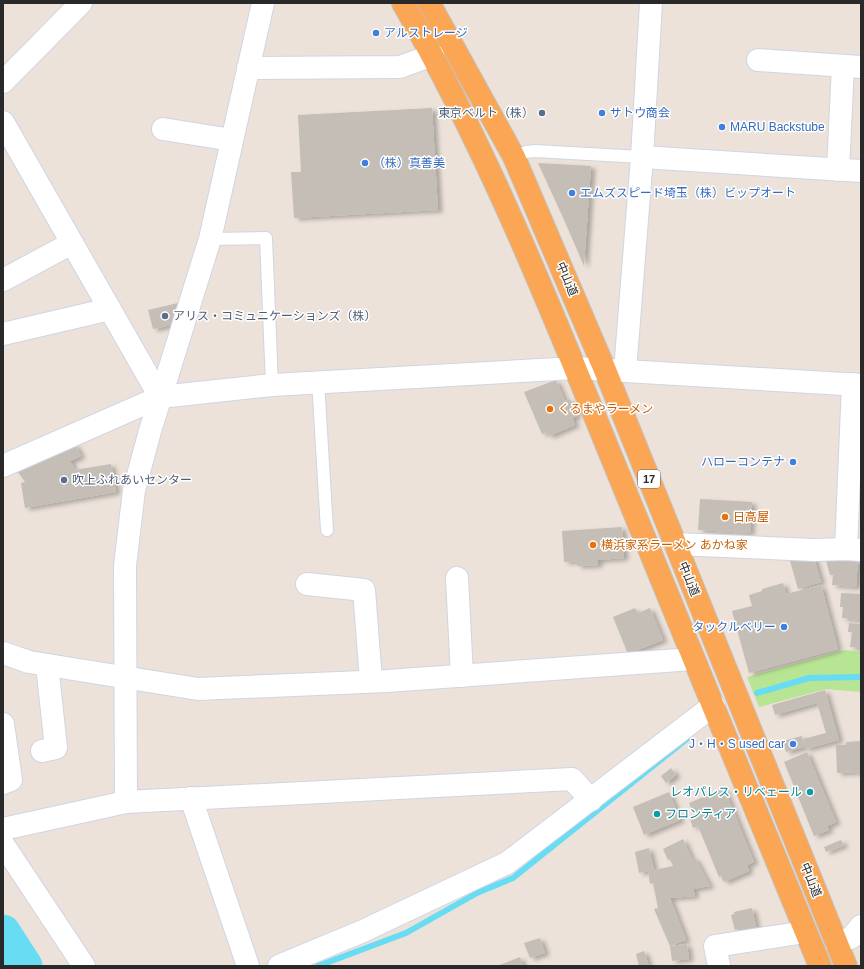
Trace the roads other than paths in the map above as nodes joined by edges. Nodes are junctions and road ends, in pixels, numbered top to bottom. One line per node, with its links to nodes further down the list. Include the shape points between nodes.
1 (81, 3): 10 (street)
2 (263, 3): 9 (street)
3 (403, 3): 6 (highway, 中山道 / 17)
4 (428, 3): 14 (highway, 中山道 / 17)
5 (651, 3): 15 (street)
6 (433, 55): 9 (street, via 400,67); 23 (highway, 中山道 / 17, via 489,171)
7 (758, 60): 8 (street)
8 (852, 66): 16 (street)
9 (248, 68): 13 (street)
10 (3, 82)
11 (3, 122): 19 (street)
12 (164, 129): 13 (street)
13 (232, 140): 18 (street)
14 (514, 157): 15 (lane, via 535,151); 24 (highway, 中山道 / 17)
15 (642, 157): 16 (street); 24 (street)
16 (838, 170): 17 (street)
17 (861, 171)
18 (210, 239): 27 (lane, via 266,238); 28 (street)
19 (72, 243): 20 (street); 21 (street)
20 (3, 280)
21 (110, 309): 22 (street); 28 (street)
22 (3, 334)
23 (575, 368): 24 (street); 25 (street); 36 (highway, 中山道 / 17)
24 (615, 370): 26 (street); 31 (highway, 中山道 / 17)
25 (318, 381): 27 (street); 30 (lane)
26 (857, 384): 32 (street)
27 (272, 385): 28 (street)
28 (160, 397): 29 (street); 39 (street, via 134,490 125,566)
29 (3, 466)
30 (327, 530)
31 (675, 544): 32 (street); 52 (highway, 中山道 / 17)
32 (853, 550)
33 (457, 578): 38 (street)
34 (307, 584): 40 (street, via 364,590)
35 (3, 653): 37 (street)
36 (693, 659): 38 (street); 41 (highway, 中山道 / 17)
37 (48, 665): 39 (street); 43 (street, via 56,748)
38 (462, 676): 40 (street)
39 (126, 678): 40 (street, via 198,689); 47 (street)
40 (371, 681)
41 (714, 705): 46 (street); 51 (highway, 中山道 / 17)
42 (3, 724): 44 (street, via 11,780)
43 (42, 751)
44 (3, 783)
45 (191, 798): 46 (street, via 572,779); 47 (street); 54 (street)
46 (591, 800): 55 (street, via 507,863 363,931)
47 (126, 802): 48 (street)
48 (3, 829)
49 (3, 844): 53 (street)
50 (861, 926): 52 (street, via 852,938)
51 (806, 932): 56 (street, via 715,946); 57 (highway, 中山道 / 17)
52 (837, 944): 58 (highway, 中山道 / 17)
53 (84, 966)
54 (248, 966)
55 (280, 966)
56 (718, 966)
57 (820, 966)
58 (846, 966)

